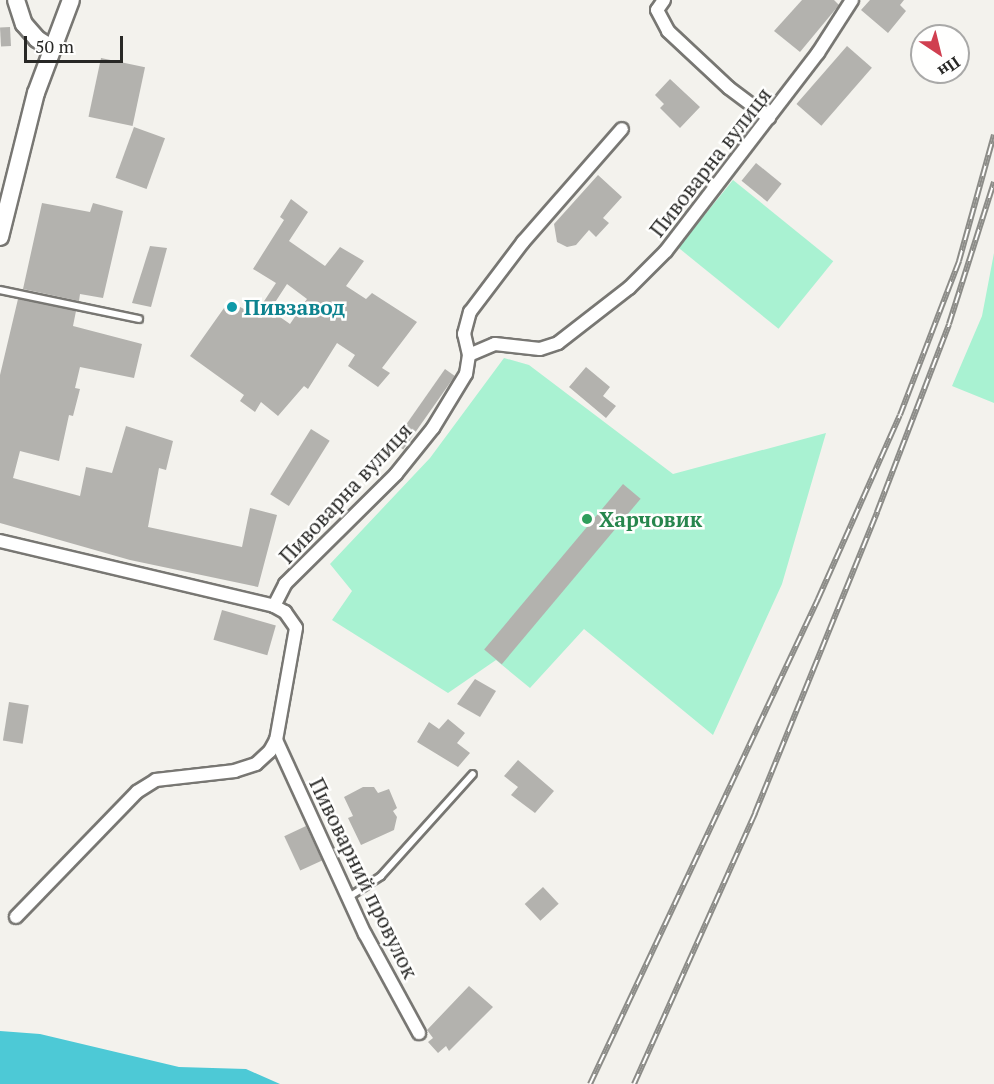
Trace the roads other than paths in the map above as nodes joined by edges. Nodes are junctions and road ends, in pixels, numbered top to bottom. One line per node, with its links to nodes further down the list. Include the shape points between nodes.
1 (16, 0): 5 (main road, via 24,24)
2 (71, 0): 5 (main road)
3 (664, 0): 6 (street, via 657,10 668,31 729,88)
4 (852, 0): 6 (street, Пивоварна вулиця)
5 (50, 47): 8 (main road)
6 (769, 118): 11 (street, Пивоварна вулиця, via 666,251 582,326 558,343 540,349 495,344)
7 (622, 129): 11 (street, via 523,242 470,312 464,334)
8 (0, 237)
9 (0, 290): 10 (lane)
10 (139, 319)
11 (469, 355): 13 (street, Пивоварна вулиця, via 466,374 433,428 396,474 285,584)
12 (0, 541): 13 (street)
13 (274, 606): 14 (street, via 285,612 296,628)
14 (276, 740): 16 (street, Пивоварний провулок); 17 (street, via 256,764 236,771 156,780 136,792)
15 (473, 774): 16 (lane, via 381,876)
16 (349, 897): 18 (street, Пивоварний провулок)
17 (16, 917)
18 (419, 1033)

